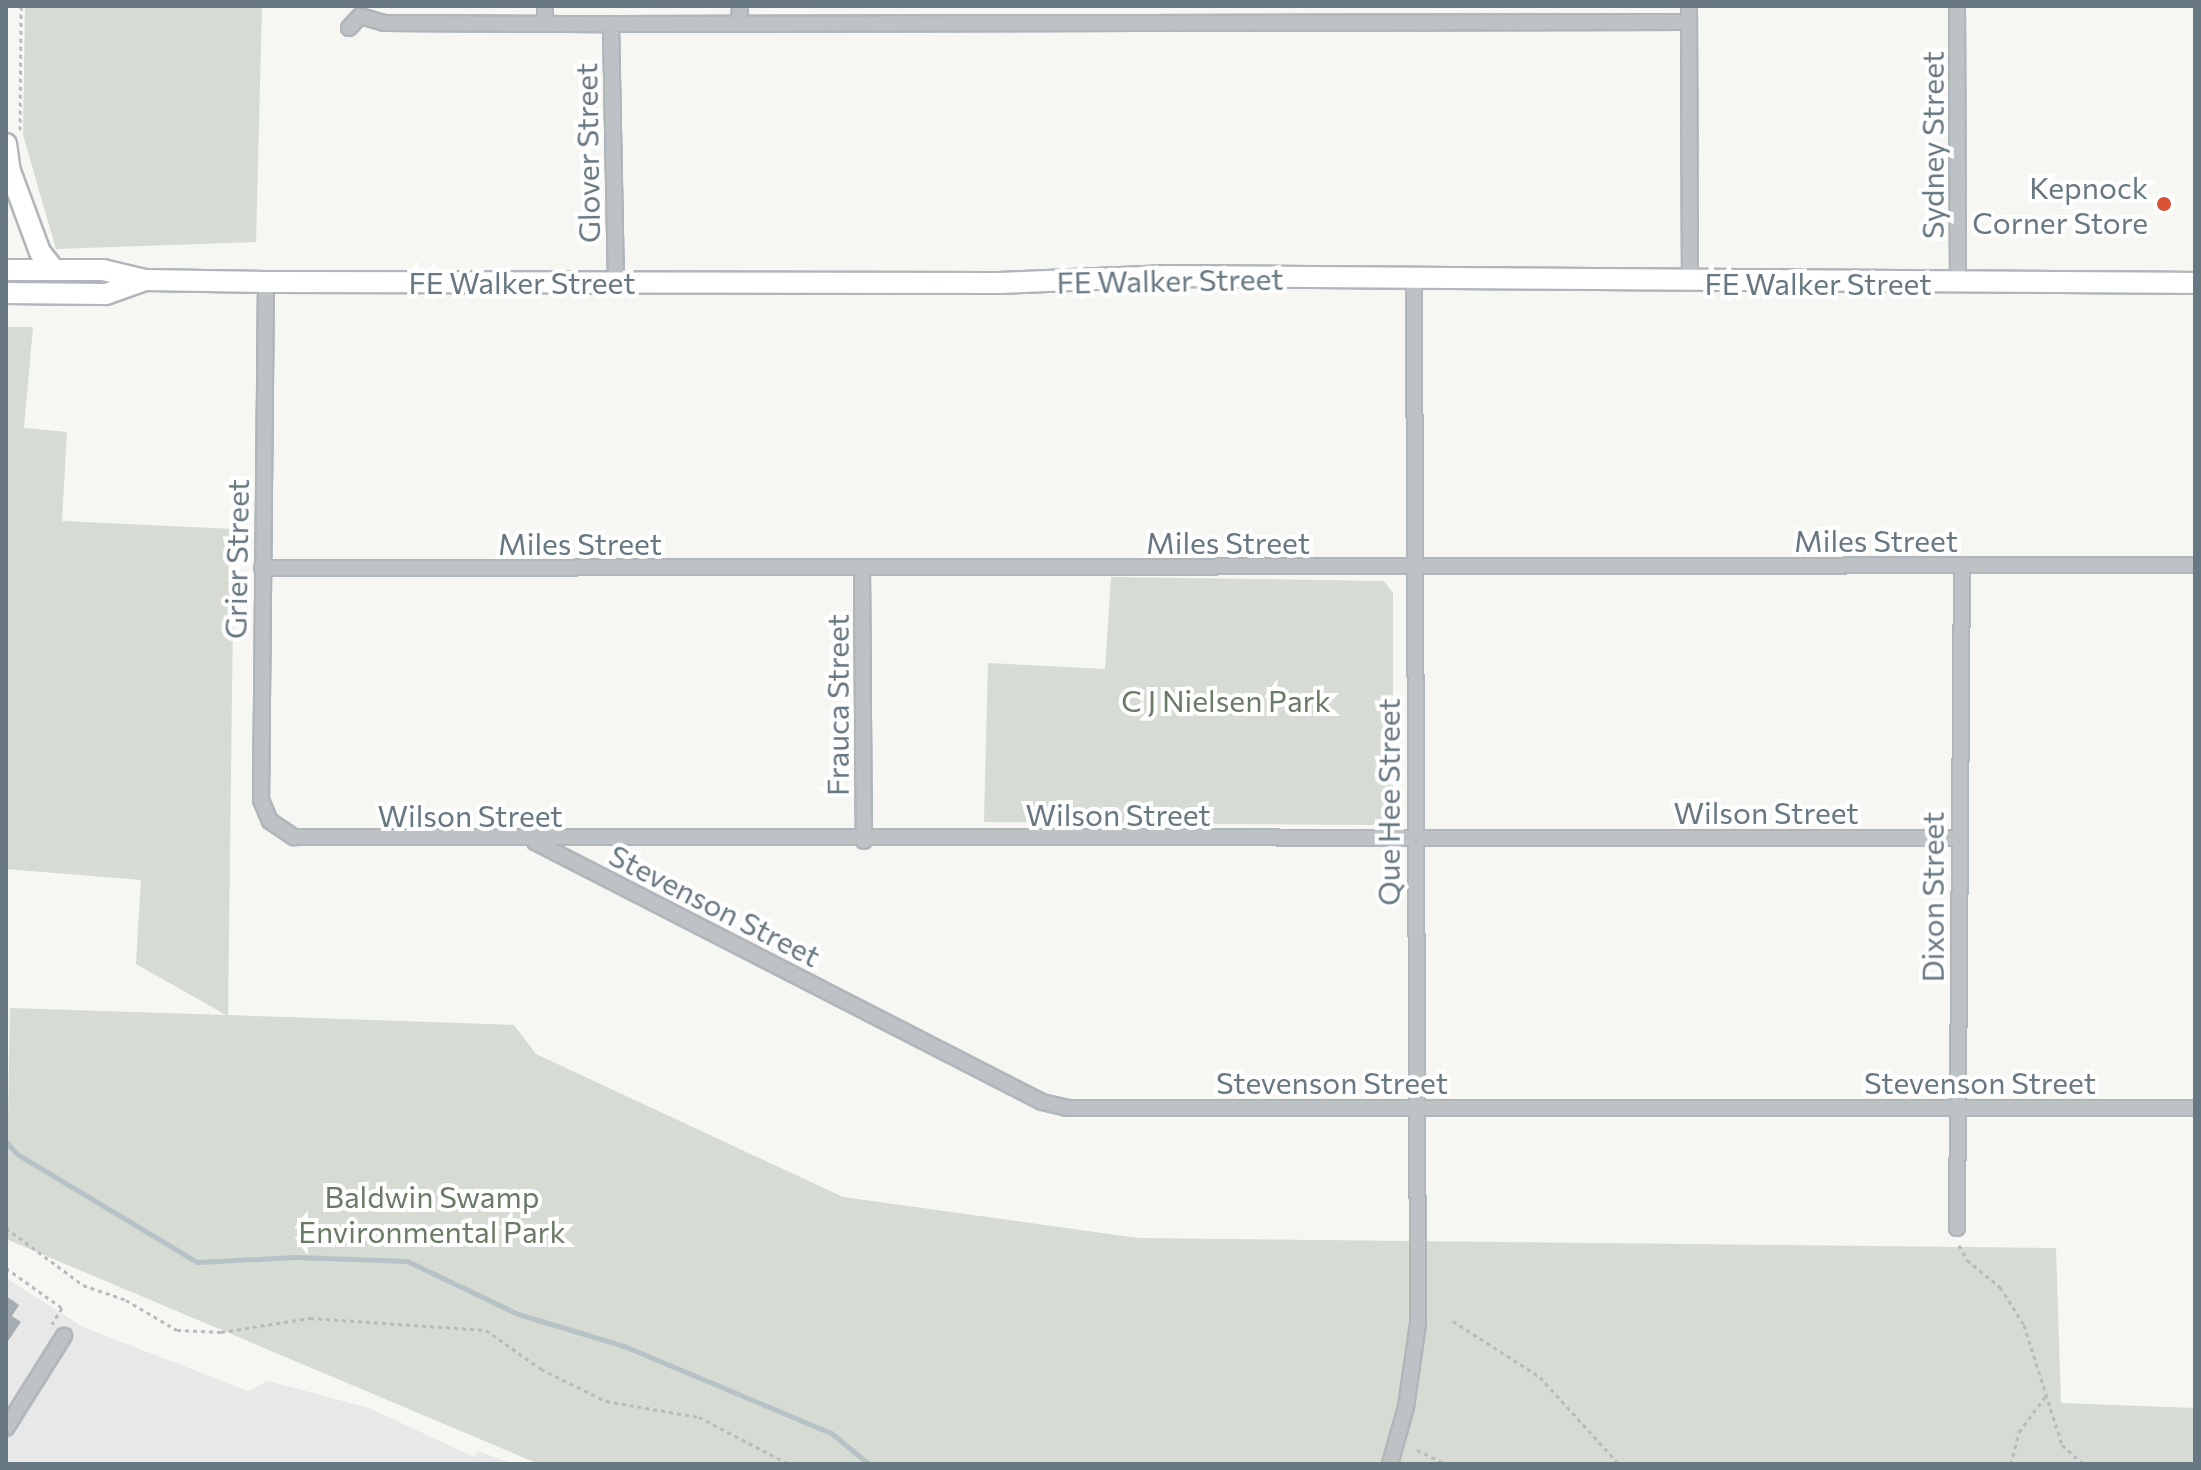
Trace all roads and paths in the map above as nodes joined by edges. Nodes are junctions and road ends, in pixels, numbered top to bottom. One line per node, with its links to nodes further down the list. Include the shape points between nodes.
1 (21, 6): 12 (path)
2 (545, 6): 8 (street)
3 (740, 6): 9 (street)
4 (1689, 6): 7 (street)
5 (1957, 6): 20 (street, Sydney Street)
6 (357, 11): 8 (street, via 384,23); 11 (street)
7 (1689, 22): 9 (street); 19 (street)
8 (545, 23): 10 (street)
9 (739, 23): 10 (street)
10 (611, 24): 18 (street, Glover Street)
11 (349, 28)
12 (14, 143): 14 (main road, via 10,171 40,252)
13 (6, 270): 14 (main road, FE Walker Street)
14 (54, 270): 15 (main road, FE Walker Street, via 103,270)
15 (145, 280): 17 (main road, FE Walker Street); 22 (main road, FE Walker Street, via 106,294)
16 (1414, 280): 18 (main road, FE Walker Street, via 1167,276 999,283); 19 (main road, FE Walker Street); 27 (street, Que Hee Street)
17 (266, 282): 18 (main road, FE Walker Street); 25 (street, Grier Street)
18 (616, 282)
19 (1690, 283): 20 (main road, FE Walker Street)
20 (1958, 283): 21 (main road, FE Walker Street)
21 (2195, 283)
22 (6, 293)
23 (2195, 565): 24 (street, Miles Street)
24 (1962, 566): 27 (street, Miles Street); 30 (street, Dixon Street)
25 (262, 568): 26 (street, Miles Street); 28 (street, Grier Street, via 261,800)
26 (862, 569): 27 (street, Miles Street); 32 (street, Frauca Street)
27 (1414, 569): 29 (street, Que Hee Street)
28 (280, 830): 31 (street, Wilson Street, via 305,841)
29 (1414, 838): 30 (street, Wilson Street); 32 (street, Wilson Street); 34 (street, Que Hee Street)
30 (1958, 838): 33 (street, Dixon Street)
31 (533, 841): 32 (street, Wilson Street); 34 (street, Stevenson Street, via 1054,1106)
32 (864, 841)
33 (1958, 1107): 34 (street, Stevenson Street); 35 (street, Stevenson Street); 37 (street, Dixon Street)
34 (1415, 1108): 46 (street, Que Hee Street, via 1418,1324 1406,1407)
35 (2195, 1108)
36 (6, 1228): 45 (path, via 73,1279 126,1300 177,1330 221,1332 310,1318 486,1330 541,1369 594,1395 699,1417)
37 (1957, 1228): 42 (path, via 1955,1238 1967,1260 2000,1287 2024,1325)
38 (6, 1268): 40 (path, via 62,1308)
39 (1453, 1321): 48 (path, via 1540,1377)
40 (47, 1333)
41 (64, 1336): 43 (street)
42 (2047, 1394): 49 (path, via 2019,1432); 50 (path, via 2062,1445)
43 (6, 1428)
44 (1417, 1450): 47 (path)
45 (789, 1464)
46 (1390, 1464)
47 (1446, 1464)
48 (1619, 1464)
49 (2011, 1464)
50 (2084, 1464)

